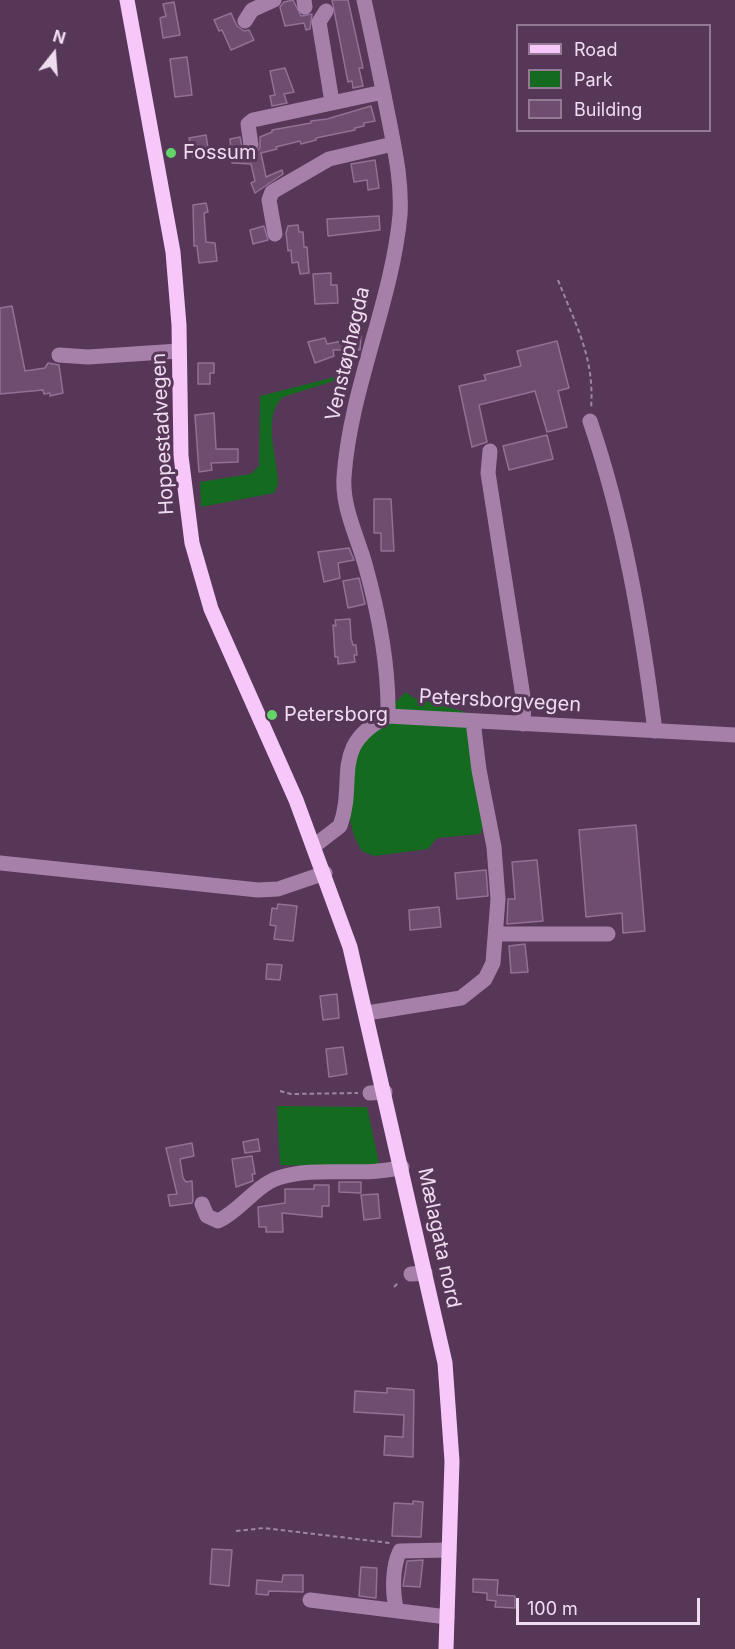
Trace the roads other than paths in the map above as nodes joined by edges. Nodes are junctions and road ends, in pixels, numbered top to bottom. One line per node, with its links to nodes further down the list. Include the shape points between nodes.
1 (127, 0): 11 (main road, Hoppestadvegen, via 170,228)
2 (364, 0): 6 (street, Venstøphøgda)
3 (269, 1): 5 (street, via 252,9)
4 (326, 11): 7 (street, via 319,22)
5 (245, 21)
6 (383, 92): 7 (street); 8 (street, Venstøphøgda)
7 (332, 102): 9 (street, via 250,122)
8 (393, 144): 10 (street, via 329,159 272,192 269,200); 15 (street, Venstøphøgda, via 400,186 398,226 344,477 347,506 380,627)
9 (251, 145)
10 (275, 234)
11 (179, 351): 12 (street); 20 (main road, Hoppestadvegen, via 183,481 202,580 227,649)
12 (59, 355)
13 (590, 421): 18 (street, via 608,473 635,603)
14 (490, 451): 17 (street, via 488,473 524,703)
15 (388, 716): 16 (street, Petersborgvegen); 20 (street, via 372,724 355,744 348,760 340,826)
16 (473, 720): 17 (street, Petersborgvegen); 23 (street, via 494,847)
17 (523, 724): 18 (street, Petersborgvegen)
18 (655, 731): 19 (street, Petersborgvegen)
19 (735, 735)
20 (314, 846): 22 (main road, Mælagata nord)
21 (0, 863): 22 (street, via 258,890 278,889)
22 (325, 873): 25 (main road, Mælagata nord)
23 (497, 934): 24 (street); 25 (street, via 493,963 484,979 461,998)
24 (608, 934)
25 (367, 1013): 26 (main road, Mælagata nord, via 377,1093)
26 (402, 1167): 27 (street, via 373,1173 304,1173 278,1178 218,1221 207,1216); 28 (main road, Mælagata nord, via 418,1273 449,1399)
27 (202, 1204)
28 (449, 1550): 30 (street, via 403,1550 398,1555 394,1596); 31 (main road, Mælagata nord)
29 (310, 1600): 30 (street)
30 (397, 1611): 31 (street)
31 (447, 1617): 32 (main road, Mælagata nord)
32 (447, 1649)

